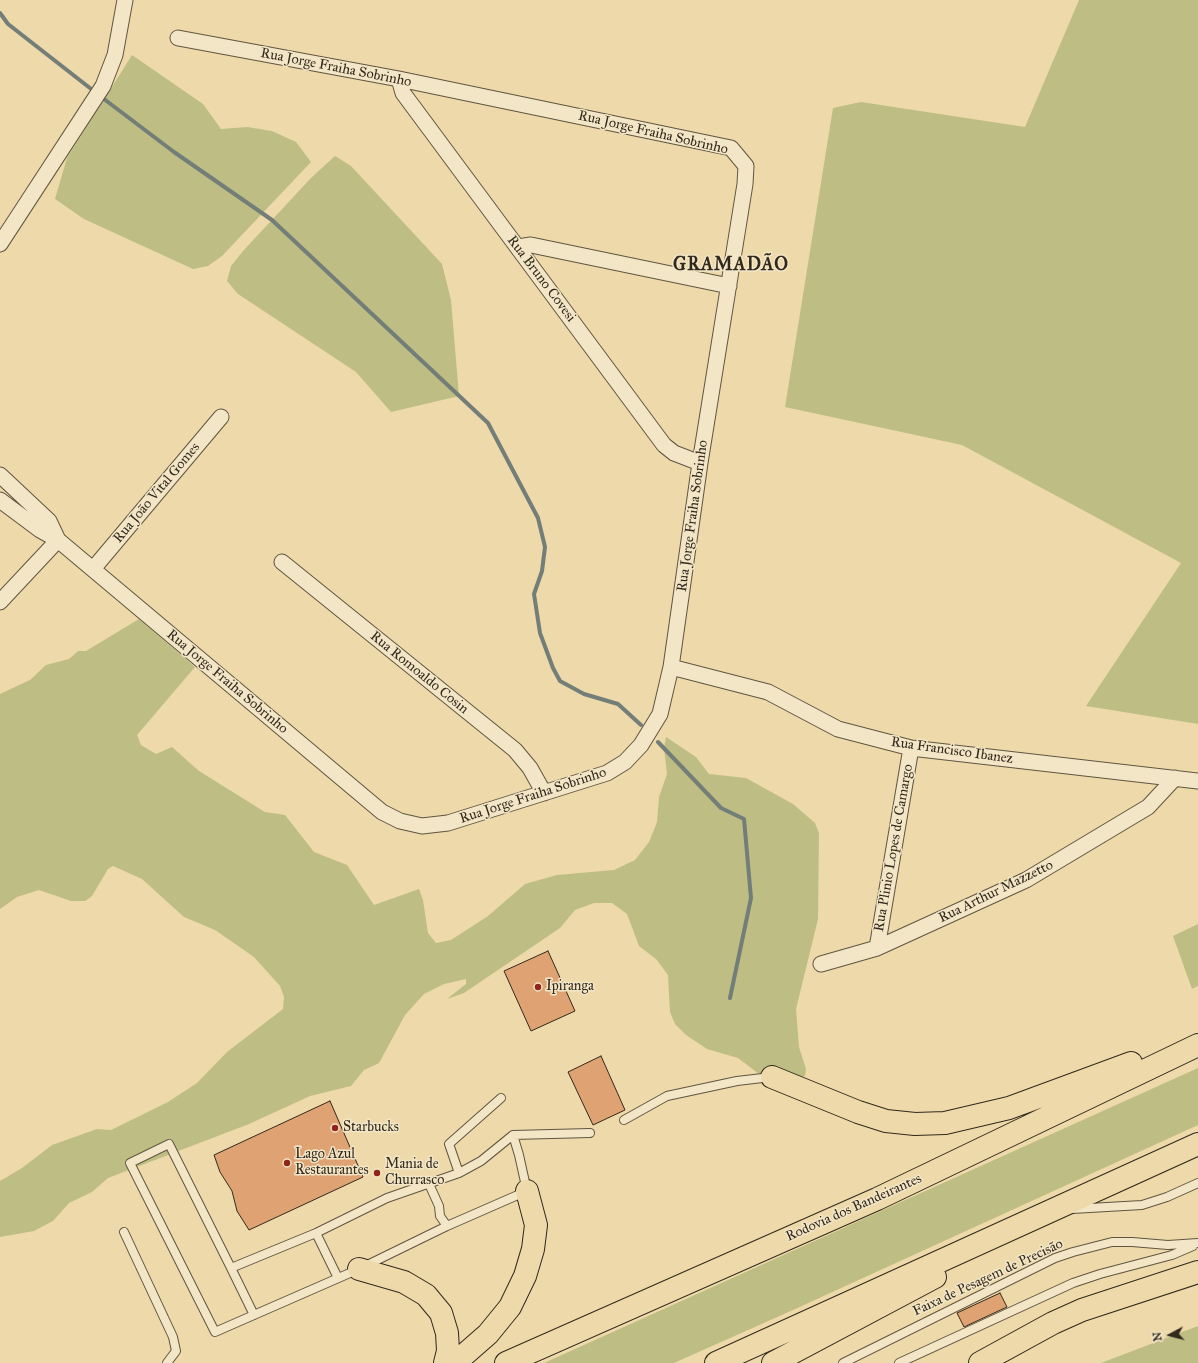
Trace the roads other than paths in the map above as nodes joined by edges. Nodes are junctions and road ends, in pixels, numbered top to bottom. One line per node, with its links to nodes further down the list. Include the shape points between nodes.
1 (125, 0): 4 (street, via 115,55 103,86)
2 (178, 38): 3 (street, Rua Jorge Fraiha Sobrinho)
3 (398, 79): 5 (street, Rua Bruno Covesi, via 403,93); 6 (street, Rua Jorge Fraiha Sobrinho, via 731,148 746,166)
4 (0, 244)
5 (518, 247): 6 (street, via 532,245); 8 (street, Rua Bruno Covesi, via 664,445 674,453)
6 (729, 286): 8 (street, Rua Jorge Fraiha Sobrinho)
7 (221, 417): 13 (street, Rua João Vital Gomes)
8 (700, 463): 15 (street, Rua Jorge Fraiha Sobrinho)
9 (0, 475): 11 (street, via 49,521)
10 (0, 500): 11 (street)
11 (58, 540): 13 (street, Rua Jorge Fraiha Sobrinho); 14 (street)
12 (282, 562): 19 (street, Rua Romoaldo Cosin, via 515,750 530,768)
13 (93, 569): 19 (street, Rua Jorge Fraiha Sobrinho, via 390,817 409,824 435,826)
14 (0, 602)
15 (671, 667): 16 (street, Rua Francisco Ibanez, via 768,692 838,729); 19 (street, Rua Jorge Fraiha Sobrinho, via 660,714 648,736 633,754 607,774)
16 (911, 748): 17 (street, Rua Francisco Ibanez); 20 (street, Rua Plinio Lopes de Camargo)
17 (1175, 778): 18 (street, Rua Francisco Ibanez); 20 (street, Rua Arthur Mazzetto, via 1148,807 1026,880)
18 (1198, 781)
19 (544, 793)
20 (877, 948): 21 (street, Rua Arthur Mazzetto)
21 (821, 964)
22 (1198, 1039): 24 (highway, via 1009,1108 945,1123 915,1124 886,1121)
23 (1198, 1045): 47 (highway, Rodovia dos Bandeirantes, via 877,1199)
24 (772, 1077): 26 (lane, via 737,1081 667,1096)
25 (501, 1098): 30 (lane, via 449,1144)
26 (624, 1120)
27 (590, 1133): 28 (lane)
28 (513, 1136): 30 (lane); 33 (lane)
29 (1198, 1144): 34 (highway)
30 (459, 1173): 32 (lane)
31 (1198, 1183): 34 (lane, via 1142,1205)
32 (428, 1184): 35 (lane, via 439,1206 440,1216); 37 (lane, via 387,1198)
33 (527, 1191): 35 (lane); 46 (highway, via 536,1225 526,1276 510,1307 488,1334)
34 (1051, 1211): 48 (highway); 49 (highway, via 900,1298)
35 (447, 1226): 40 (lane)
36 (124, 1232): 44 (lane, via 172,1337 176,1352)
37 (316, 1233): 39 (lane); 42 (lane)
38 (1198, 1244): 50 (lane, Faixa de Pesagem de Precisão, via 1112,1242 1055,1258); 51 (lane, Faixa de Pesagem de Precisão, via 1172,1255 1073,1283)
39 (231, 1268): 43 (lane); 43 (lane, via 169,1144 130,1163 215,1332)
40 (359, 1269): 42 (lane); 45 (highway, via 404,1282 426,1295 441,1313 447,1332 448,1350)
41 (1198, 1272): 52 (highway, via 1082,1310 1052,1323)
42 (338, 1278): 43 (lane)
43 (254, 1315)
44 (166, 1363)
45 (445, 1363)
46 (452, 1363)
47 (506, 1363)
48 (716, 1363)
49 (773, 1363)
50 (843, 1363)
51 (899, 1363)
52 (980, 1363)

